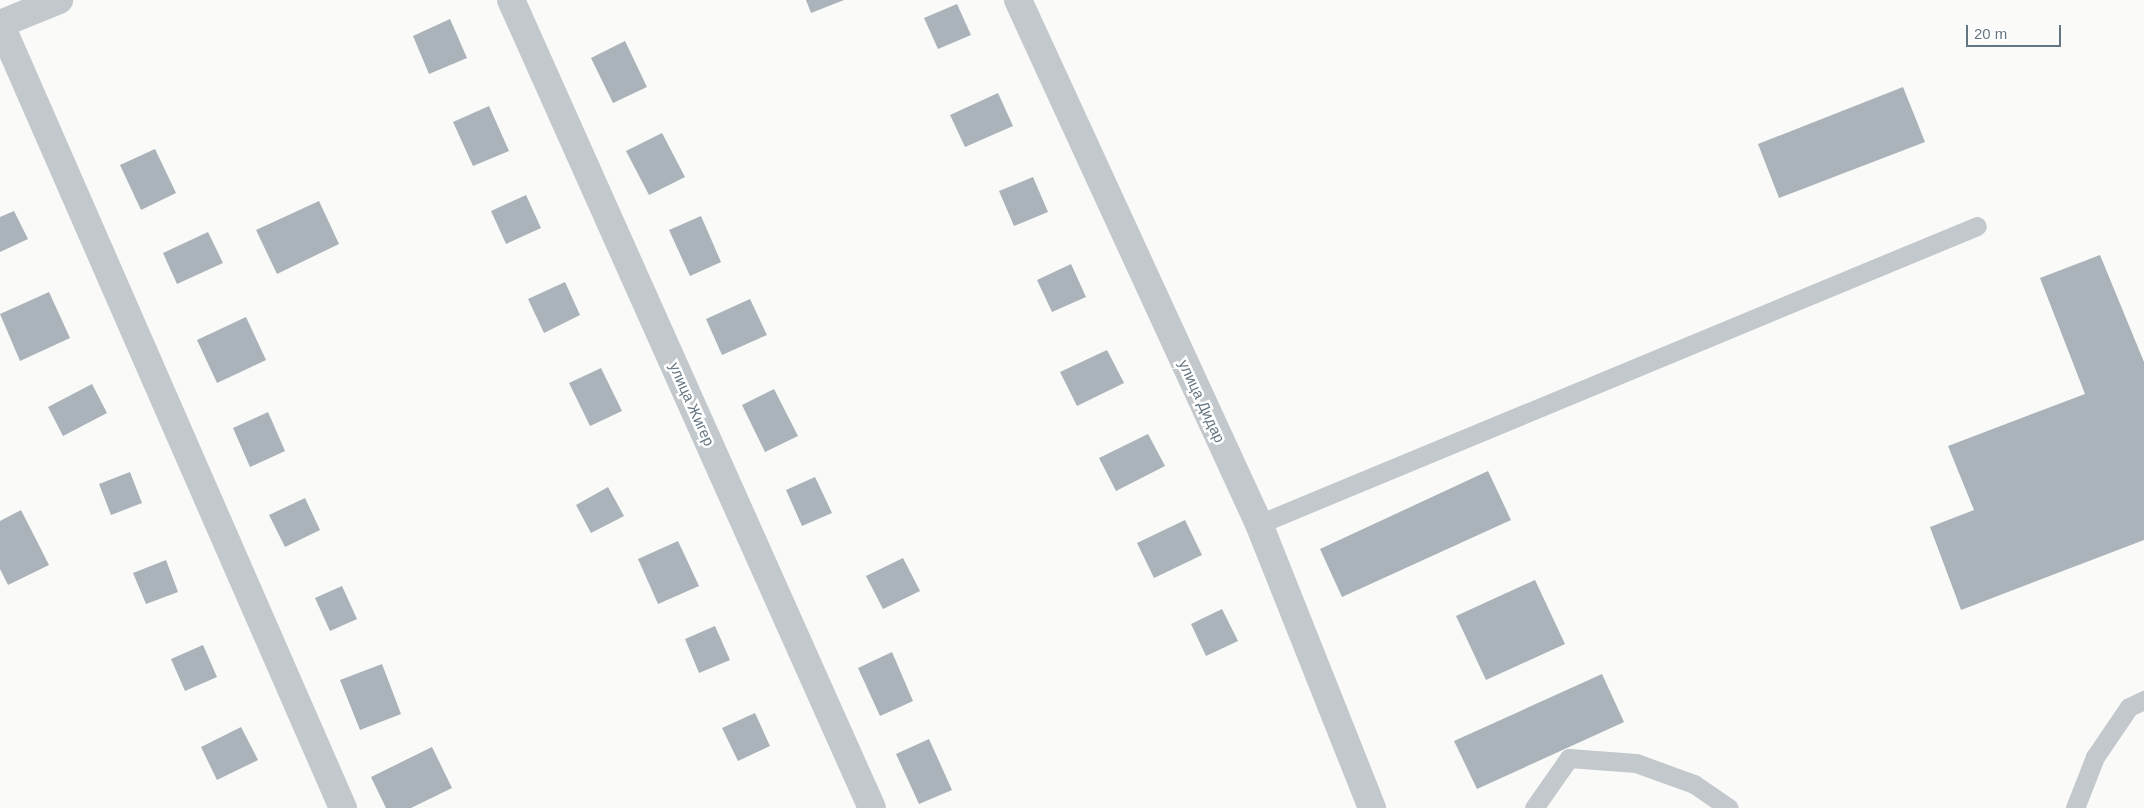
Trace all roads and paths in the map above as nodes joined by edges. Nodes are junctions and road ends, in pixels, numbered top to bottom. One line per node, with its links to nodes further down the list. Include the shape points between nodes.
1 (59, 0): 4 (street)
2 (511, 0): 9 (street, улица Жигер)
3 (1018, 0): 6 (street, улица Дидар)
4 (0, 23): 8 (street)
5 (1977, 226): 6 (lane)
6 (1258, 524): 10 (street, улица Дидар)
7 (2144, 700): 13 (lane, via 2129,707 2095,757)
8 (344, 808)
9 (872, 808)
10 (1372, 808)
11 (1534, 808): 12 (lane, via 1569,758 1636,763 1694,784)
12 (1729, 808)
13 (2075, 808)

